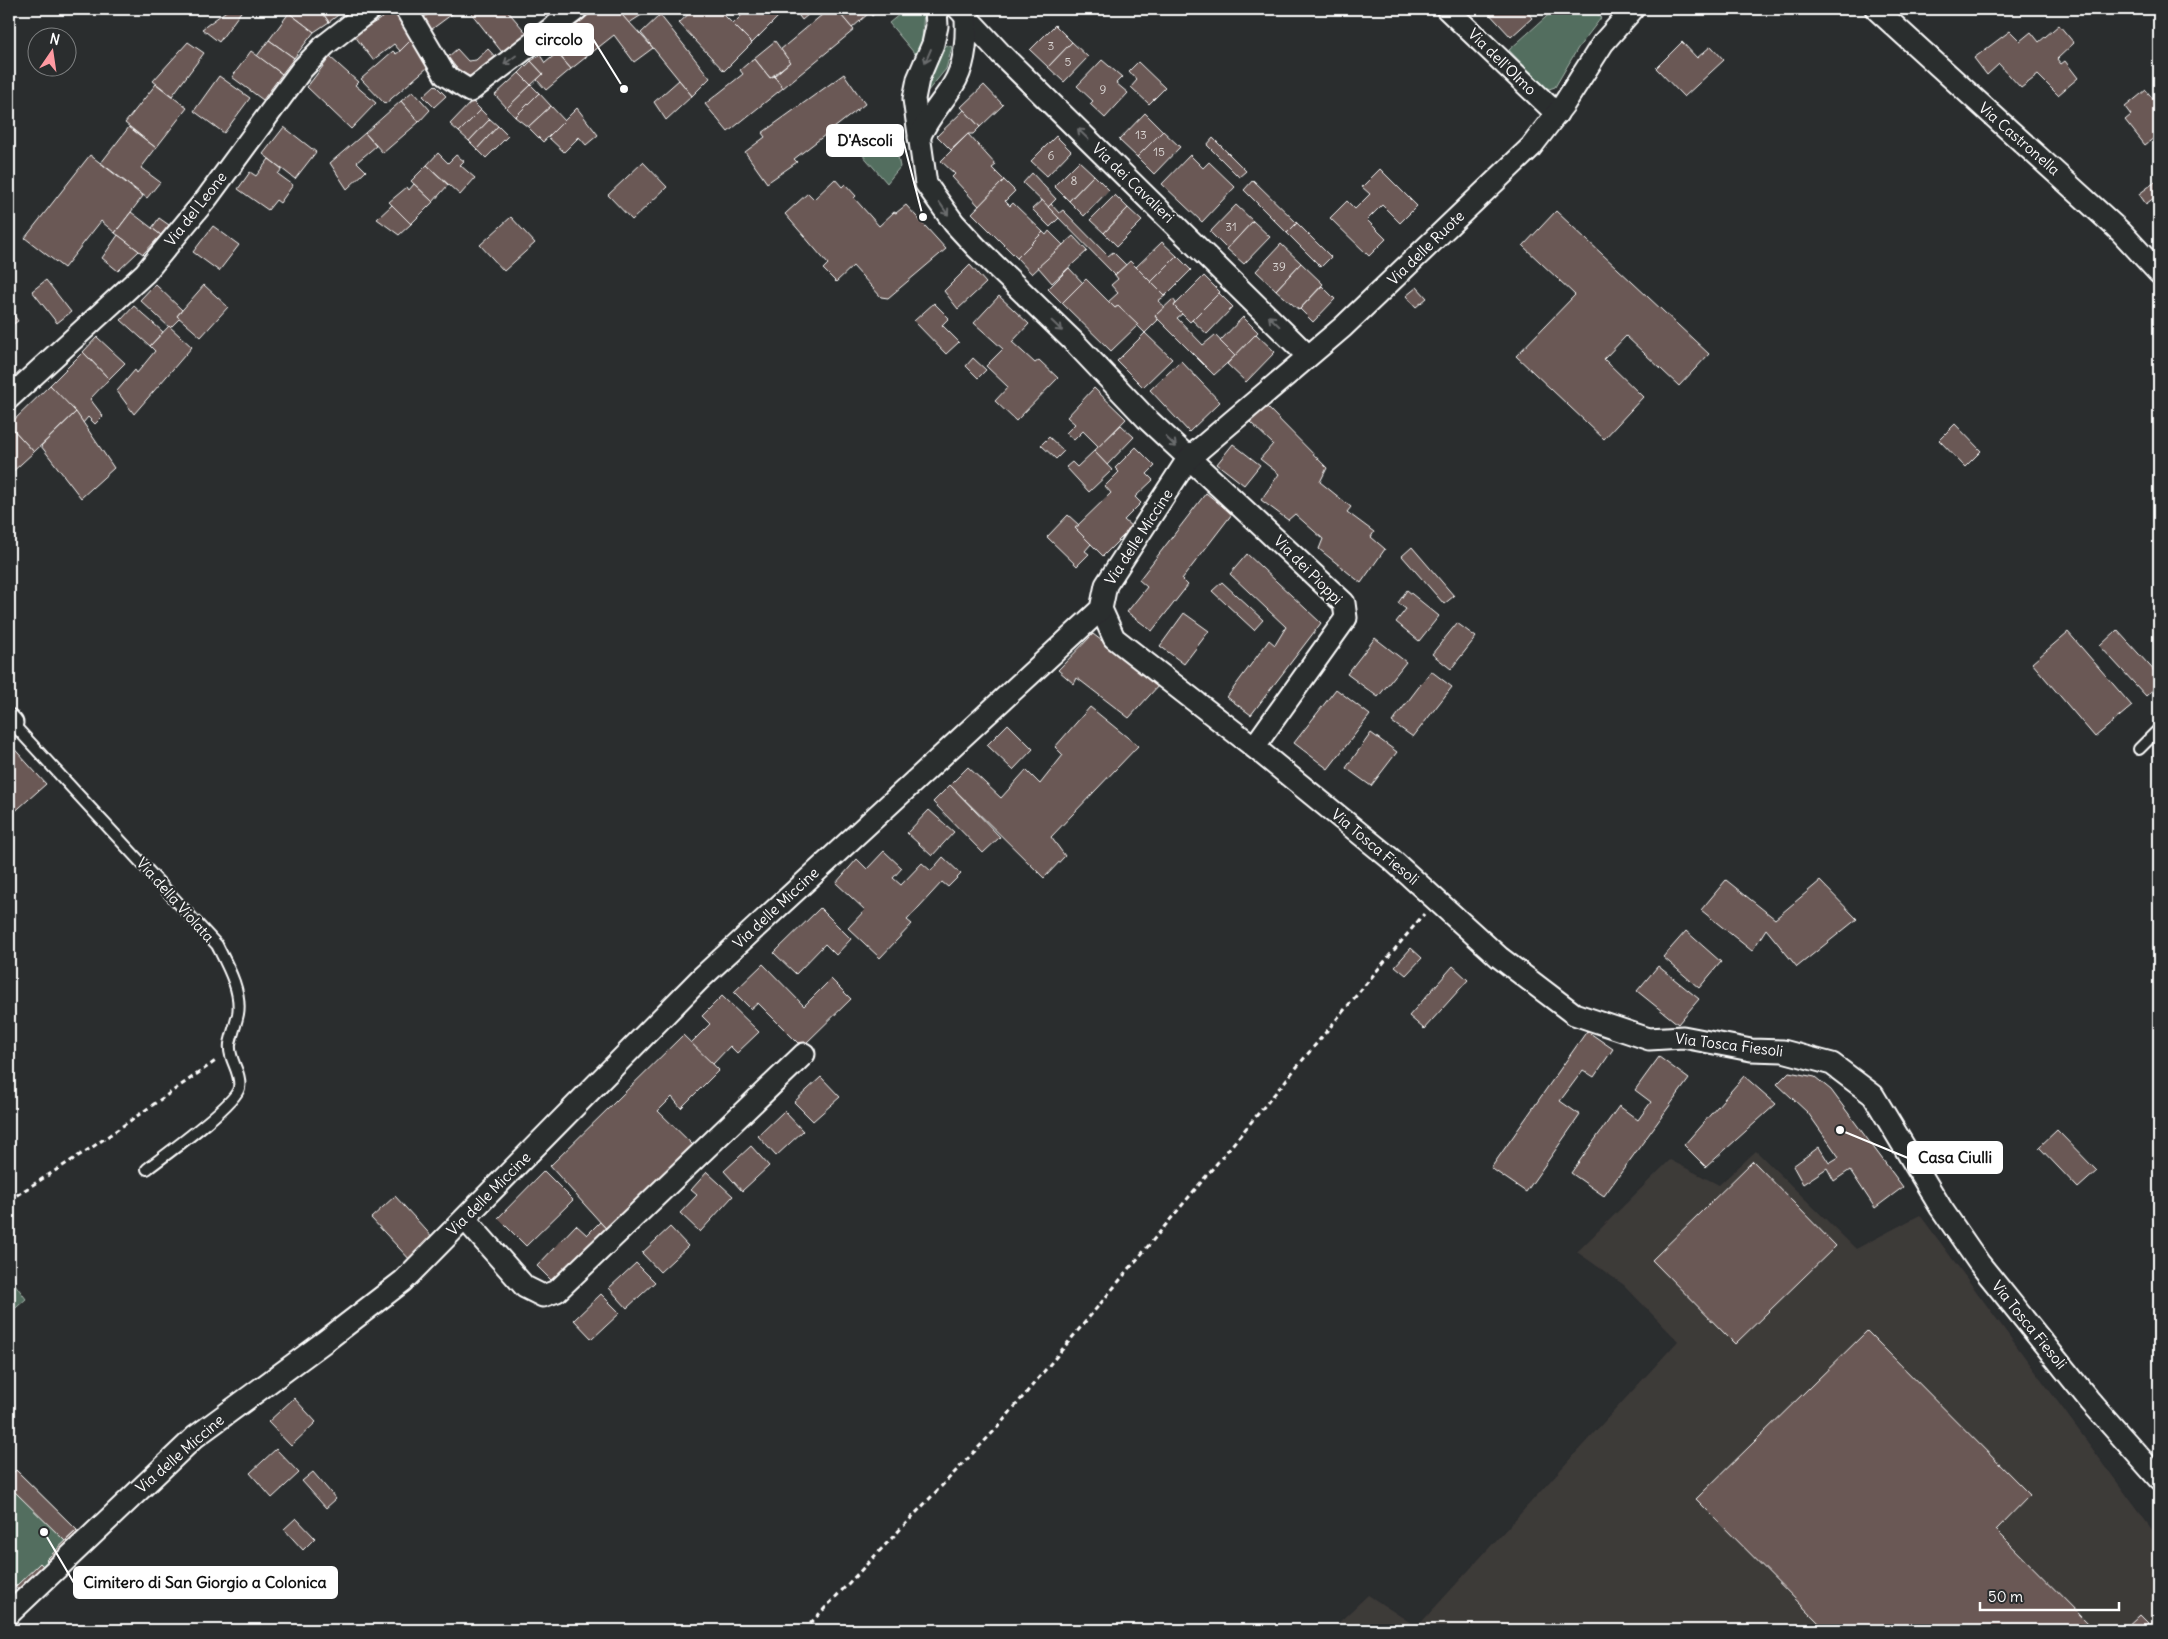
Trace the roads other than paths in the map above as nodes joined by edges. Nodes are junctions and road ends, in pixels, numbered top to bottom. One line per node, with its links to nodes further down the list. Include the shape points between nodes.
1 (371, 9): 13 (street, Via del Leone, via 325,45 302,69 207,198 145,273)
2 (406, 9): 3 (street, one-way to 2, via 470,91 445,75)
3 (577, 9)
4 (936, 9): 10 (street, one-way to 10, via 933,44 918,79 914,99)
5 (1447, 9): 9 (street, Via dell'Olmo)
6 (1633, 9): 9 (street, Via delle Ruote, via 1603,43)
7 (1876, 9): 11 (street, Via Castronella, via 2121,232)
8 (963, 13): 10 (street, via 961,68); 12 (street, Via dei Cavalieri, one-way to 8)
9 (1557, 114): 12 (street, Via delle Ruote, via 1503,175)
10 (919, 138): 14 (street, one-way to 14, via 926,184 954,224)
11 (2159, 273)
12 (1308, 356): 14 (street, Via delle Ruote)
13 (9, 398)
14 (1188, 459): 15 (street, Via delle Miccine, via 1106,585); 18 (street, Via dei Pioppi, via 1211,476 1344,604 1346,618)
15 (1102, 609): 18 (street, Via Tosca Fiesoli, via 1114,638); 22 (street, Via delle Miccine, via 700,979)
16 (10, 722): 21 (lane, Via della Violata, via 217,945 228,968 238,1012 230,1057 239,1076 239,1089 234,1099)
17 (2159, 729): 19 (lane)
18 (1254, 747): 23 (street, Via Tosca Fiesoli, via 1390,859 1499,957 1574,1014 1649,1039 1683,1037 1751,1050 1783,1051 1832,1064 1873,1095 1941,1208 1979,1262 2090,1401)
19 (2139, 749)
20 (804, 1054): 22 (street, via 557,1291 542,1296 524,1287)
21 (147, 1169)
22 (465, 1219): 24 (street, Via delle Miccine, via 402,1281 196,1436)
23 (2159, 1479)
24 (9, 1614)

